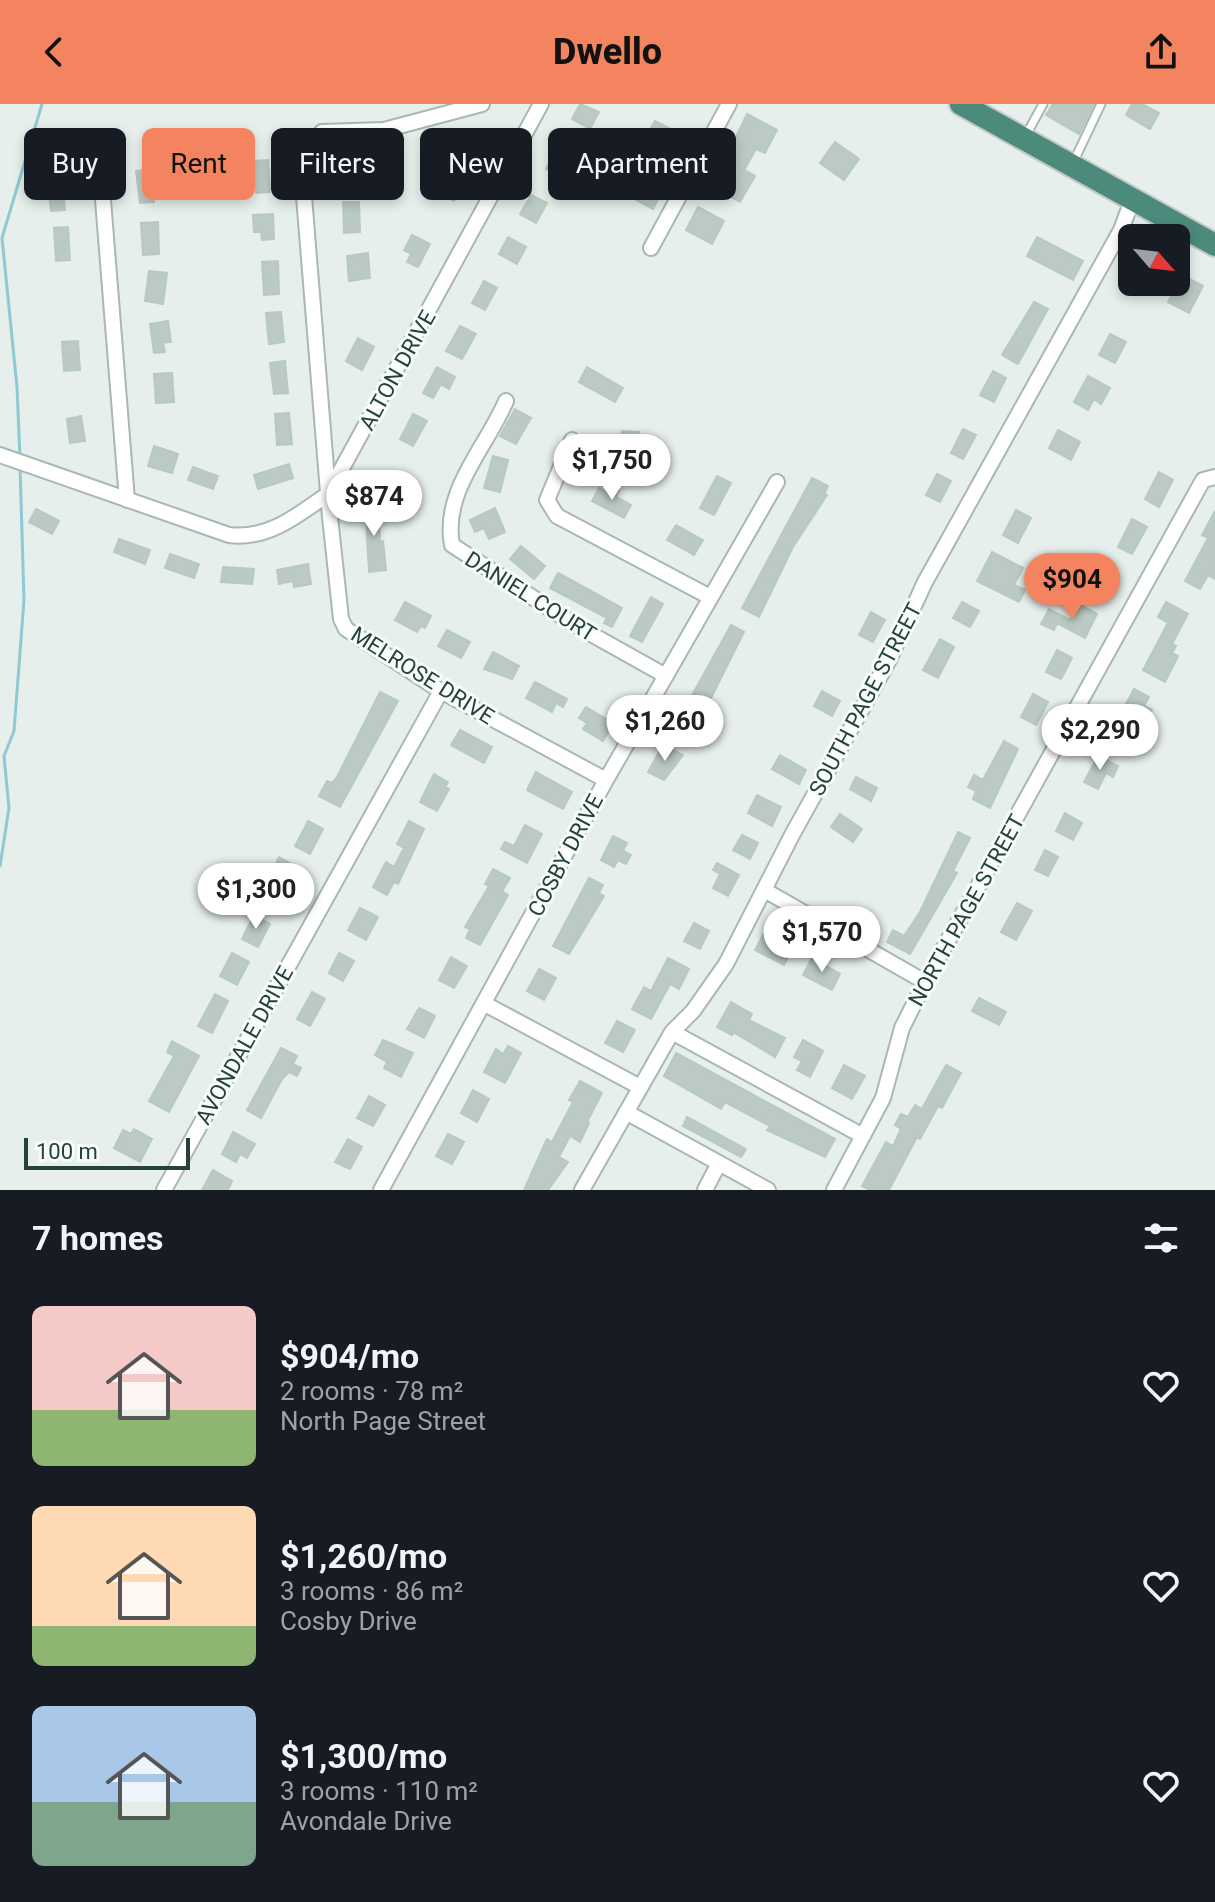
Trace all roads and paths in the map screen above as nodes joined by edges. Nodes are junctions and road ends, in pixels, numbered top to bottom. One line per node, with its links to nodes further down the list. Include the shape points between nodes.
1 (482, 104): 18 (street, MELROSE DRIVE, via 384,130 322,132 305,164)
2 (541, 104): 18 (street, ALTON DRIVE)
3 (729, 104): 12 (street)
4 (961, 104): 7 (highway)
5 (1043, 104): 7 (lane)
6 (1101, 104): 8 (lane)
7 (1024, 139): 8 (highway)
8 (1072, 165): 9 (highway)
9 (1133, 198): 11 (highway); 24 (street, SOUTH PAGE STREET, via 1121,230 925,582)
10 (103, 200): 19 (street)
11 (1215, 245)
12 (651, 248)
13 (506, 401): 21 (street, DANIEL COURT, via 458,494 448,523 452,545 575,625)
14 (572, 440): 20 (street, via 547,500 557,516)
15 (0, 455): 19 (street, ALTON DRIVE)
16 (1215, 477): 25 (street, NORTH PAGE STREET, via 1203,480)
17 (777, 482): 20 (street, COSBY DRIVE)
18 (328, 494): 19 (street, ALTON DRIVE, via 289,521 258,535 238,536); 22 (street, MELROSE DRIVE, via 346,629)
19 (127, 500)
20 (710, 597): 21 (street, COSBY DRIVE)
21 (666, 676): 23 (street, COSBY DRIVE)
22 (441, 691): 23 (street, MELROSE DRIVE); 32 (street, AVONDALE DRIVE)
23 (606, 780): 26 (street, COSBY DRIVE)
24 (766, 891): 25 (street); 27 (street, SOUTH PAGE STREET, via 726,964)
25 (925, 982): 30 (street, NORTH PAGE STREET, via 902,1028 883,1098)
26 (485, 1004): 28 (street); 33 (street, COSBY DRIVE)
27 (672, 1032): 28 (street, SOUTH PAGE STREET); 30 (street)
28 (640, 1087): 29 (street, SOUTH PAGE STREET)
29 (626, 1112): 31 (street); 34 (street, SOUTH PAGE STREET)
30 (863, 1136): 37 (street, NORTH PAGE STREET)
31 (719, 1163): 35 (street); 36 (street)
32 (164, 1190)
33 (381, 1190)
34 (582, 1190)
35 (705, 1190)
36 (768, 1190)
37 (834, 1190)

